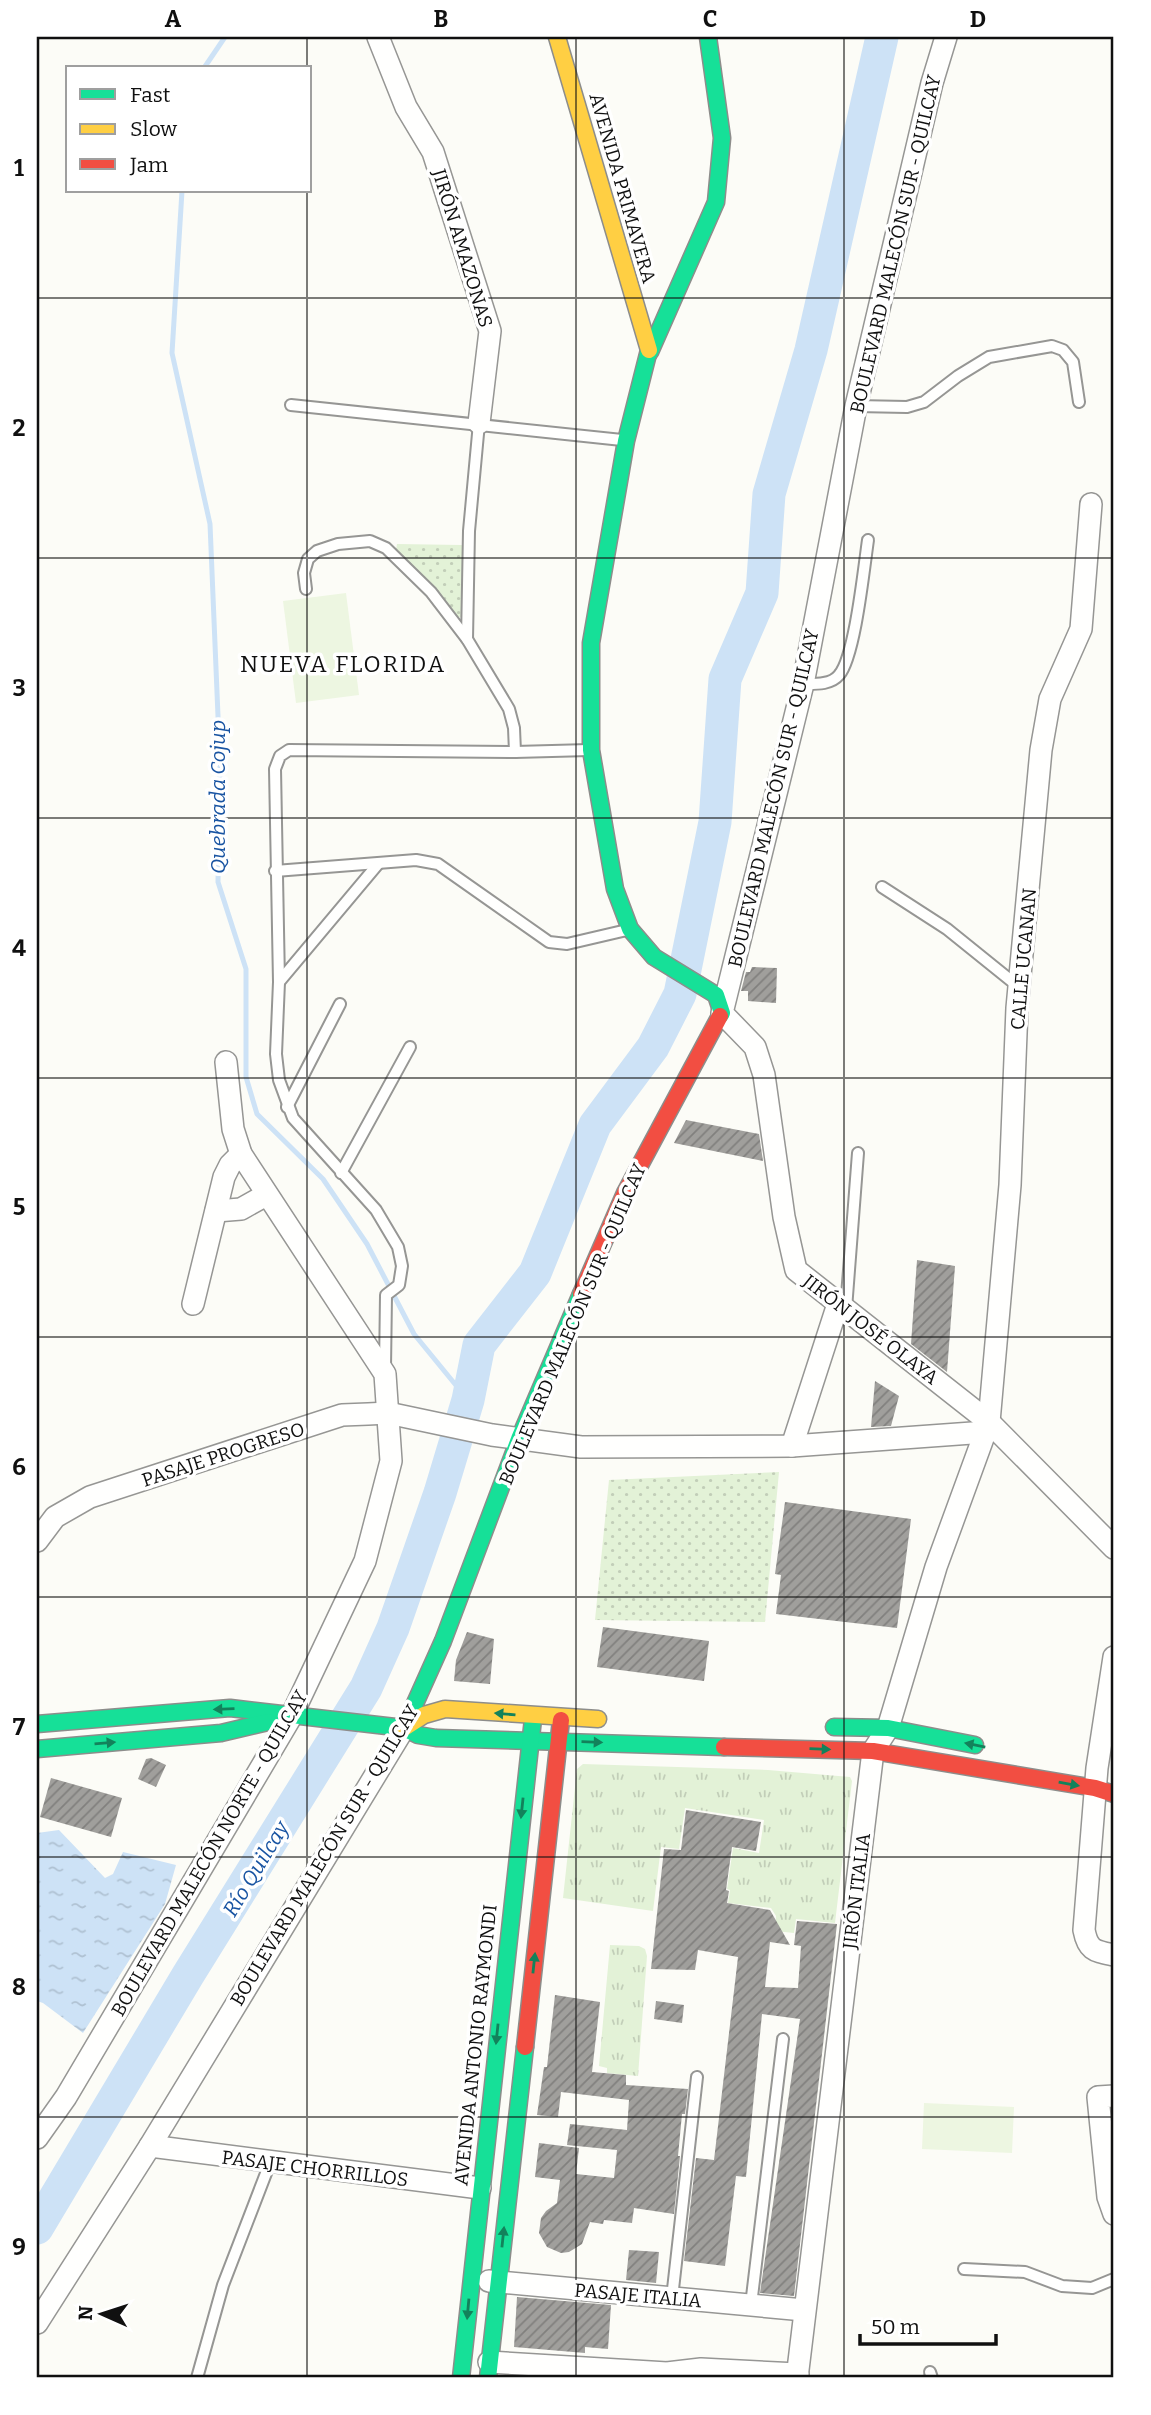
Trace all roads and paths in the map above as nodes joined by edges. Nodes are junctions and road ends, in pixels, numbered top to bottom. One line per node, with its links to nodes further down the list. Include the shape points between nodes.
1 (378, 37): 9 (street, JIRÓN AMAZONAS, via 406,107 433,152 490,331)
2 (557, 37): 5 (main road, AVENIDA PRIMAVERA)
3 (708, 37): 5 (main road, via 722,138 716,202)
4 (946, 37): 8 (street, BOULEVARD MALECÓN SUR - QUILCAY)
5 (650, 352): 10 (main road)
6 (1079, 401): 8 (lane, via 1073,362 1052,346 989,357 923,402 907,407)
7 (291, 405): 9 (lane)
8 (856, 406): 15 (street, BOULEVARD MALECÓN SUR - QUILCAY)
9 (479, 424): 10 (lane); 14 (lane, JIRÓN AMAZONAS, via 469,531)
10 (626, 441): 16 (main road, via 591,643)
11 (1091, 504): 23 (street, CALLE UCANAN, via 1081,629 1050,699 1041,750)
12 (868, 540): 15 (lane, via 852,647 839,675 824,684)
13 (306, 589): 14 (lane, via 308,559 317,551 338,544 379,543 431,592)
14 (467, 639): 17 (lane, via 509,709)
15 (803, 684): 25 (street, BOULEVARD MALECÓN SUR - QUILCAY)
16 (592, 750): 17 (lane); 21 (main road, via 615,890)
17 (515, 752): 19 (lane, via 289,750 280,756 275,769)
18 (378, 864): 19 (lane); 21 (lane, via 416,860 438,864 549,942 567,944); 22 (lane)
19 (275, 871): 22 (lane)
20 (882, 887): 23 (lane, via 947,929)
21 (630, 929): 25 (main road, via 654,957)
22 (279, 982): 28 (lane, via 276,1054)
23 (1018, 988): 38 (street, CALLE UCANAN, via 1010,1185)
24 (340, 1004): 28 (lane)
25 (719, 1004): 35 (street, JIRÓN JOSÉ OLAYA, via 755,1047 764,1075 796,1270); 39 (main road, BOULEVARD MALECÓN SUR - QUILCAY, via 625,1193)
26 (410, 1047): 31 (lane)
27 (226, 1062): 30 (street, BOULEVARD MALECÓN NORTE - QUILCAY, via 233,1129)
28 (287, 1107): 31 (lane)
29 (858, 1153): 35 (lane)
30 (241, 1154): 32 (street, BOULEVARD MALECÓN NORTE - QUILCAY); 33 (street, via 224,1177)
31 (341, 1173): 36 (lane, via 376,1210 398,1247 402,1266 398,1285 386,1296)
32 (266, 1195): 33 (street, via 241,1209); 36 (street, BOULEVARD MALECÓN NORTE - QUILCAY)
33 (216, 1211): 34 (street)
34 (193, 1304)
35 (842, 1308): 38 (street, JIRÓN JOSÉ OLAYA); 40 (street)
36 (385, 1374): 37 (street, BOULEVARD MALECÓN NORTE - QUILCAY)
37 (400, 1416): 39 (street, PASAJE PROGRESO); 41 (street, PASAJE PROGRESO, via 342,1416 90,1497 55,1517); 45 (street, BOULEVARD MALECÓN NORTE - QUILCAY, via 365,1561)
38 (987, 1427): 40 (street); 42 (street, JIRÓN JOSÉ OLAYA); 51 (street, JIRÓN ITALIA, via 936,1567)
39 (519, 1439): 40 (street, via 581,1447); 50 (main road, BOULEVARD MALECÓN SUR - QUILCAY, via 443,1641)
40 (792, 1446)
41 (37, 1541)
42 (1114, 1548)
43 (1114, 1657): 57 (street)
44 (533, 1716): 46 (main road); 50 (main road, one-way to 50, via 445,1709); 52 (main road, AVENIDA ANTONIO RAYMONDI)
45 (291, 1717): 48 (main road, one-way to 48, via 230,1708); 50 (main road); 55 (main road, one-way to 45, via 221,1733); 62 (street, BOULEVARD MALECÓN NORTE - QUILCAY, via 66,2097)
46 (561, 1718): 47 (main road); 53 (main road)
47 (616, 1720)
48 (37, 1724)
49 (820, 1726): 51 (main road)
50 (404, 1728): 52 (main road, via 436,1738); 63 (street, BOULEVARD MALECÓN SUR - QUILCAY)
51 (888, 1728): 54 (main road, one-way to 51); 56 (street, JIRÓN ITALIA)
52 (530, 1740): 53 (main road); 65 (main road, AVENIDA ANTONIO RAYMONDI, one-way to 65)
53 (558, 1741): 56 (main road, one-way to 56); 70 (main road, one-way to 53)
54 (992, 1748)
55 (37, 1749)
56 (873, 1751): 57 (main road, one-way to 57); 73 (street, JIRÓN ITALIA)
57 (1101, 1778): 58 (street, via 1084,1930 1093,1950)
58 (1114, 1955)
59 (783, 2039): 72 (lane)
60 (697, 2077): 71 (lane)
61 (1114, 2096): 66 (street, via 1098,2097 1108,2197)
62 (37, 2138)
63 (150, 2146): 64 (street, PASAJE CHORRILLOS); 74 (street, BOULEVARD MALECÓN SUR - QUILCAY)
64 (270, 2163): 65 (street, PASAJE CHORRILLOS); 78 (lane, via 223,2285)
65 (480, 2188): 69 (main road, AVENIDA ANTONIO RAYMONDI)
66 (1114, 2214)
67 (964, 2269): 68 (lane, via 1025,2272 1062,2286 1092,2288)
68 (1114, 2279)
69 (471, 2280): 70 (street, PASAJE ITALIA); 79 (main road, AVENIDA ANTONIO RAYMONDI, one-way to 79)
70 (498, 2282): 71 (street, PASAJE ITALIA); 75 (main road)
71 (672, 2298): 72 (street, PASAJE ITALIA)
72 (751, 2305): 73 (street, PASAJE ITALIA)
73 (804, 2310): 77 (street, JIRÓN ITALIA)
74 (37, 2323)
75 (488, 2370): 76 (street)
76 (666, 2375): 77 (street, via 701,2369)
77 (798, 2376)
78 (197, 2378)
79 (461, 2378)

